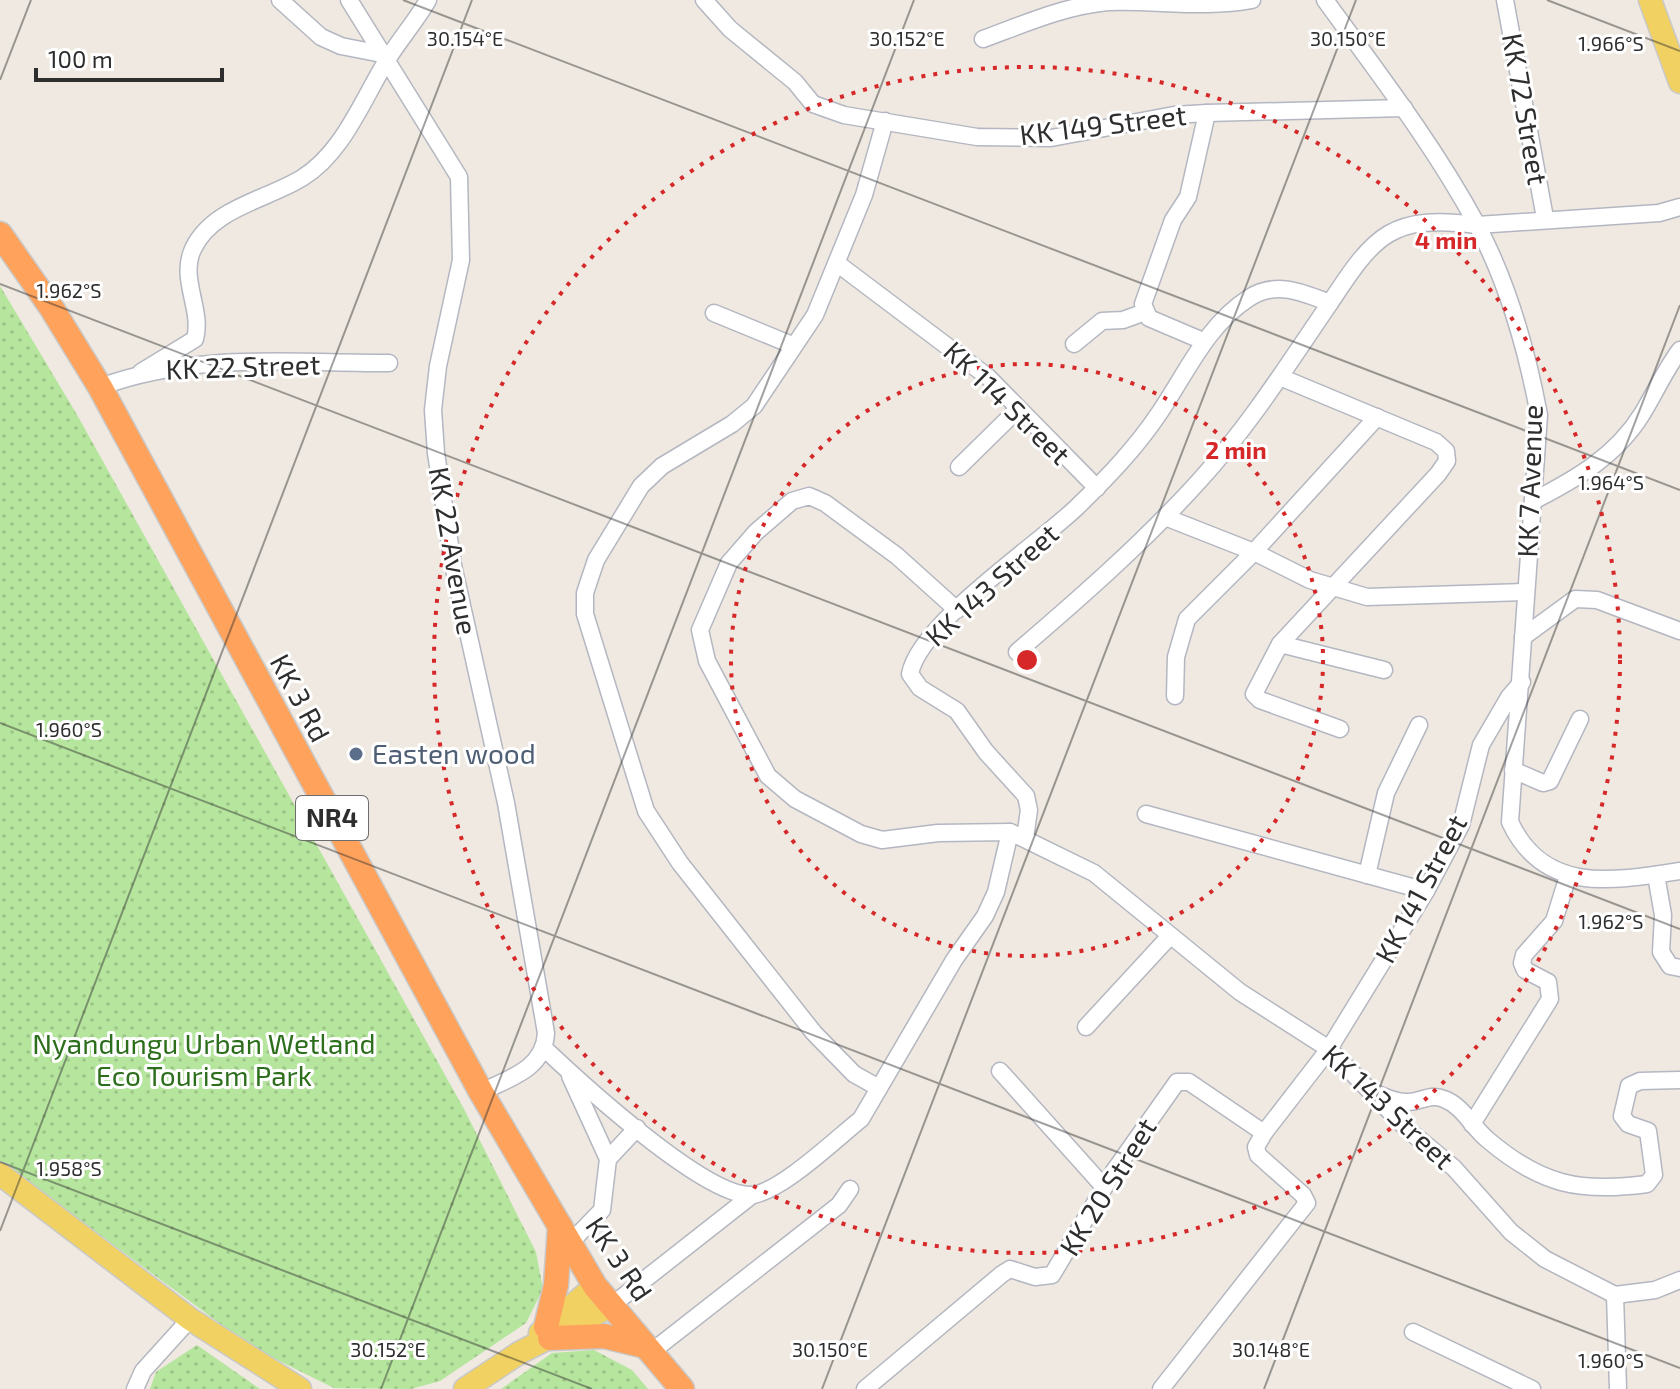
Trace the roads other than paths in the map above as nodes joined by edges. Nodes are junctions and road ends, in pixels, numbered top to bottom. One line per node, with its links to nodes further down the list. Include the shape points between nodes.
1 (280, 0): 10 (street, via 321,37)
2 (349, 0): 10 (street, KK 22 Avenue)
3 (428, 0): 10 (street)
4 (704, 0): 14 (street, KK 149 Street, via 813,104)
5 (1252, 0): 9 (street, via 1080,6)
6 (1325, 0): 12 (street, KK 7 Avenue)
7 (1505, 0): 16 (street, KK 72 Street)
8 (1650, 0): 11 (main road)
9 (983, 39)
10 (385, 57): 28 (street, via 359,111 306,176 214,221 194,246 188,261 195,339); 62 (street, KK 22 Avenue, via 459,177 461,260 438,366 436,453 453,565 526,905)
11 (1680, 82)
12 (1404, 108): 13 (street, KK 149 Street); 17 (street, KK 7 Avenue)
13 (1207, 113): 14 (street, KK 149 Street, via 1051,138 977,137); 21 (street, via 1188,197 1173,220 1143,304)
14 (885, 121): 19 (street)
15 (1680, 207): 16 (street, via 1659,213)
16 (1545, 218): 17 (street)
17 (1477, 225): 20 (street, via 1402,225 1370,247); 35 (street, KK 7 Avenue, via 1532,378 1539,415)
18 (0, 234): 30 (highway, KK 3 Rd / NR4)
19 (838, 264): 25 (street, via 815,315); 31 (street, KK 114 Street, via 977,368)
20 (1330, 303): 23 (street, KK 143 Street, via 1276,288 1250,297); 29 (street)
21 (1145, 312): 23 (street); 24 (street, via 1102,321)
22 (714, 313): 25 (street)
23 (1203, 341): 34 (street, KK 143 Street, via 1159,414)
24 (1074, 344)
25 (792, 345): 68 (street, via 754,406 662,466 641,486 596,560 585,593 585,614 646,811 680,863 814,1033 854,1074)
26 (1680, 350): 35 (street, via 1615,449 1576,480)
27 (389, 363): 28 (street, KK 22 Street, via 187,363)
28 (141, 372): 30 (street, KK 22 Street)
29 (1280, 377): 32 (street); 36 (street, via 1246,426)
30 (100, 387): 69 (highway, KK 3 Rd / NR4)
31 (1017, 410): 33 (street); 34 (street, KK 114 Street)
32 (1377, 417): 37 (street); 38 (street, via 1436,442 1446,451 1447,461)
33 (959, 467)
34 (1097, 488): 40 (street, KK 143 Street)
35 (1533, 501): 39 (street, KK 7 Avenue)
36 (1165, 517): 37 (street); 44 (street)
37 (1254, 552): 38 (street); 47 (street, via 1187,619 1176,657)
38 (1334, 589): 39 (street, via 1367,597); 43 (street)
39 (1525, 592): 42 (street, KK 7 Avenue)
40 (957, 610): 53 (street, KK 143 Street, via 913,659 910,674 920,688 957,711 1026,796 1029,810); 53 (street, via 897,556 809,496 792,501 729,563 700,630 707,661 768,776 795,799 882,840 938,833)
41 (1680, 631): 42 (street, via 1597,600 1575,599)
42 (1523, 637): 46 (street, KK 7 Avenue)
43 (1280, 644): 45 (street); 50 (street, via 1254,694)
44 (1017, 652)
45 (1384, 670)
46 (1522, 682): 51 (street, KK 7 Avenue); 58 (street, KK 141 Street, via 1481,745 1461,825)
47 (1175, 696)
48 (1580, 719): 51 (street, via 1550,781)
49 (1419, 725): 55 (street, via 1386,793)
50 (1340, 729)
51 (1513, 770): 57 (street, KK 7 Avenue, via 1508,806 1519,843 1540,863)
52 (1146, 814): 55 (street)
53 (1017, 835): 59 (street, KK 143 Street, via 1117,888); 68 (street, via 985,916)
54 (1680, 871): 56 (street, KK 7 Avenue)
55 (1367, 875): 58 (street)
56 (1656, 875): 57 (street, KK 7 Avenue, via 1597,881); 60 (street, via 1663,915 1661,952 1670,966)
57 (1568, 876): 70 (street, via 1554,921 1522,963 1548,982 1550,999)
58 (1426, 891): 63 (street, KK 141 Street)
59 (1170, 936): 61 (street); 63 (street, KK 143 Street, via 1240,992)
60 (1680, 968)
61 (1086, 1027)
62 (545, 1049): 64 (street); 69 (street, via 524,1072)
63 (1329, 1049): 67 (street, KK 143 Street); 72 (street)
64 (568, 1071): 71 (street); 73 (street)
65 (1000, 1071): 75 (street)
66 (1680, 1080): 70 (street, via 1633,1082 1626,1093 1624,1121 1645,1128 1650,1137 1654,1175 1647,1184 1577,1188 1500,1149)
67 (1365, 1087): 70 (street, via 1409,1103 1441,1097); 81 (street, KK 143 Street, via 1454,1168 1511,1232 1545,1259)
68 (879, 1088): 77 (street, via 861,1119 788,1177)
69 (481, 1092): 78 (highway, KK 3 Rd / NR4)
70 (1472, 1124)
71 (637, 1128): 73 (street); 77 (street, via 688,1167)
72 (1264, 1133): 75 (street, KK 20 Street, via 1189,1082 1177,1082); 87 (street, via 1256,1147 1258,1155 1307,1203)
73 (608, 1159): 78 (street, via 602,1210)
74 (0, 1174): 83 (main road)
75 (1104, 1187): 92 (street, KK 20 Street, via 1052,1275 1035,1277 1010,1269)
76 (850, 1189): 86 (street, via 839,1205)
77 (751, 1196): 82 (street)
78 (565, 1235): 80 (highway, KK 3 Rd / NR4); 84 (highway)
79 (1680, 1280): 81 (street, via 1655,1290)
80 (595, 1286): 82 (highway, KK 3 Rd / NR4); 84 (main road)
81 (1615, 1295): 94 (street)
82 (611, 1306): 84 (main road); 86 (highway, KK 3 Rd / NR4)
83 (190, 1319): 88 (street, via 143,1371); 89 (main road)
84 (548, 1332): 86 (highway, via 604,1336); 90 (main road)
85 (1413, 1332): 93 (street)
86 (647, 1350): 91 (highway, KK 3 Rd / NR4)
87 (1168, 1387)
88 (135, 1389)
89 (300, 1389)
90 (465, 1389)
91 (682, 1389)
92 (865, 1389)
93 (1532, 1389)
94 (1618, 1389)

